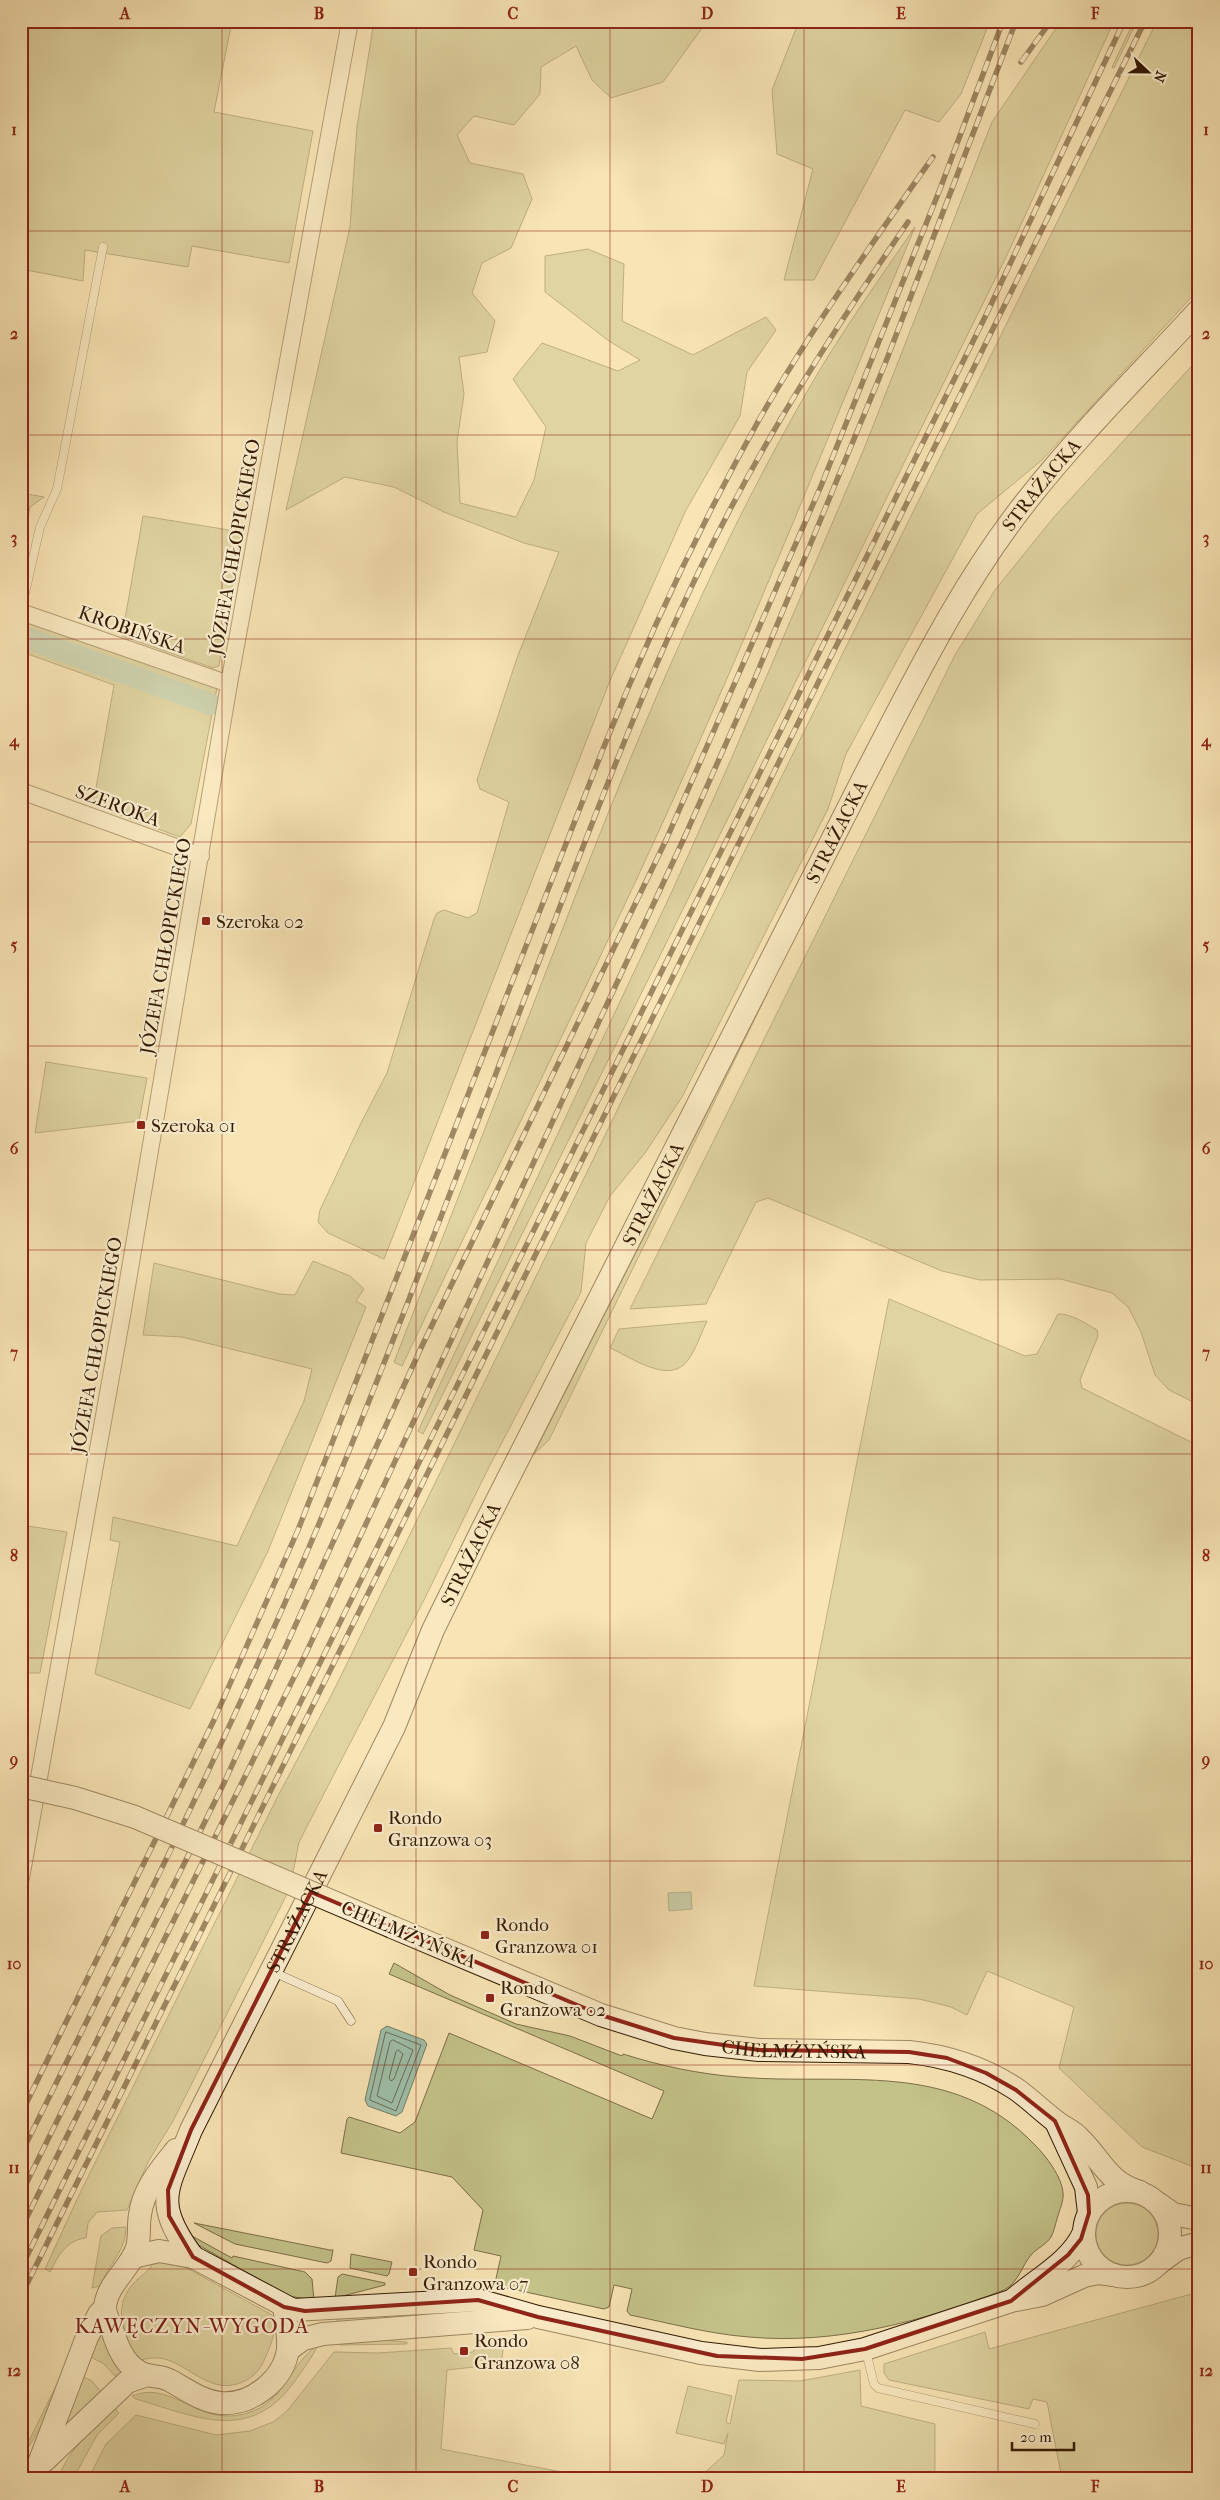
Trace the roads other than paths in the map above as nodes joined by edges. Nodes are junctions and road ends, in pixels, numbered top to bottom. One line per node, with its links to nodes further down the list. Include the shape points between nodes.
1 (350, 21): 5 (street, JÓZEFA CHŁOPICKIEGO)
2 (103, 247): 4 (lane, via 57,489 40,527)
3 (1199, 310): 10 (main road, STRAŻACKA, via 1029,498 972,579 926,657 482,1530 433,1630 397,1721)
4 (21, 612): 5 (street, KROBIŃSKA)
5 (229, 684): 7 (street, JÓZEFA CHŁOPICKIEGO)
6 (21, 791): 7 (street, SZEROKA)
7 (201, 856): 9 (street, JÓZEFA CHŁOPICKIEGO)
8 (21, 1786): 12 (main road, CHEŁMŻYŃSKA, bridge, via 135,1817 601,2016 705,2044 759,2050 909,2052 959,2062 1007,2084)
9 (21, 1878)
10 (271, 1971): 11 (lane, via 338,2001); 13 (main road, STRAŻACKA)
11 (351, 2021)
12 (1055, 2121): 14 (main road, CHEŁMŻYŃSKA, via 1078,2136 1114,2180); 17 (main road, CHEŁMŻYŃSKA, via 1086,2187)
13 (191, 2130): 19 (main road, STRAŻACKA, via 166,2200 173,2226); 20 (main road, STRAŻACKA, via 145,2193 139,2240)
14 (1140, 2192): 15 (main road); 17 (main road, via 1111,2194 1095,2205)
15 (1159, 2204): 16 (main road, via 1173,2214); 21 (main road, via 1170,2224 1170,2236 1166,2252)
16 (1199, 2219)
17 (1087, 2222): 22 (main road, via 1087,2250 1094,2261); 23 (main road, via 1078,2244 1068,2255)
18 (1199, 2242): 21 (main road, via 1178,2249)
19 (193, 2256): 20 (main road, via 159,2251); 25 (main road)
20 (133, 2257): 24 (main road, via 114,2286)
21 (1156, 2266): 22 (main road, via 1136,2276)
22 (1114, 2275): 23 (main road, via 1090,2274 1042,2295)
23 (1011, 2301): 27 (main road)
24 (105, 2308): 29 (main road, via 118,2349 130,2365); 31 (main road, via 88,2337)
25 (284, 2308): 26 (main road, via 305,2311 478,2300); 28 (main road)
26 (538, 2317): 27 (main road, via 701,2353 748,2359 802,2359); 28 (main road, via 323,2334 302,2339)
27 (865, 2349): 30 (lane, via 874,2384 878,2388)
28 (288, 2350): 29 (main road, via 277,2374 267,2386 248,2399 233,2402 204,2399 160,2376)
29 (147, 2375): 31 (main road, via 127,2382)
30 (1035, 2424)
31 (36, 2472)

